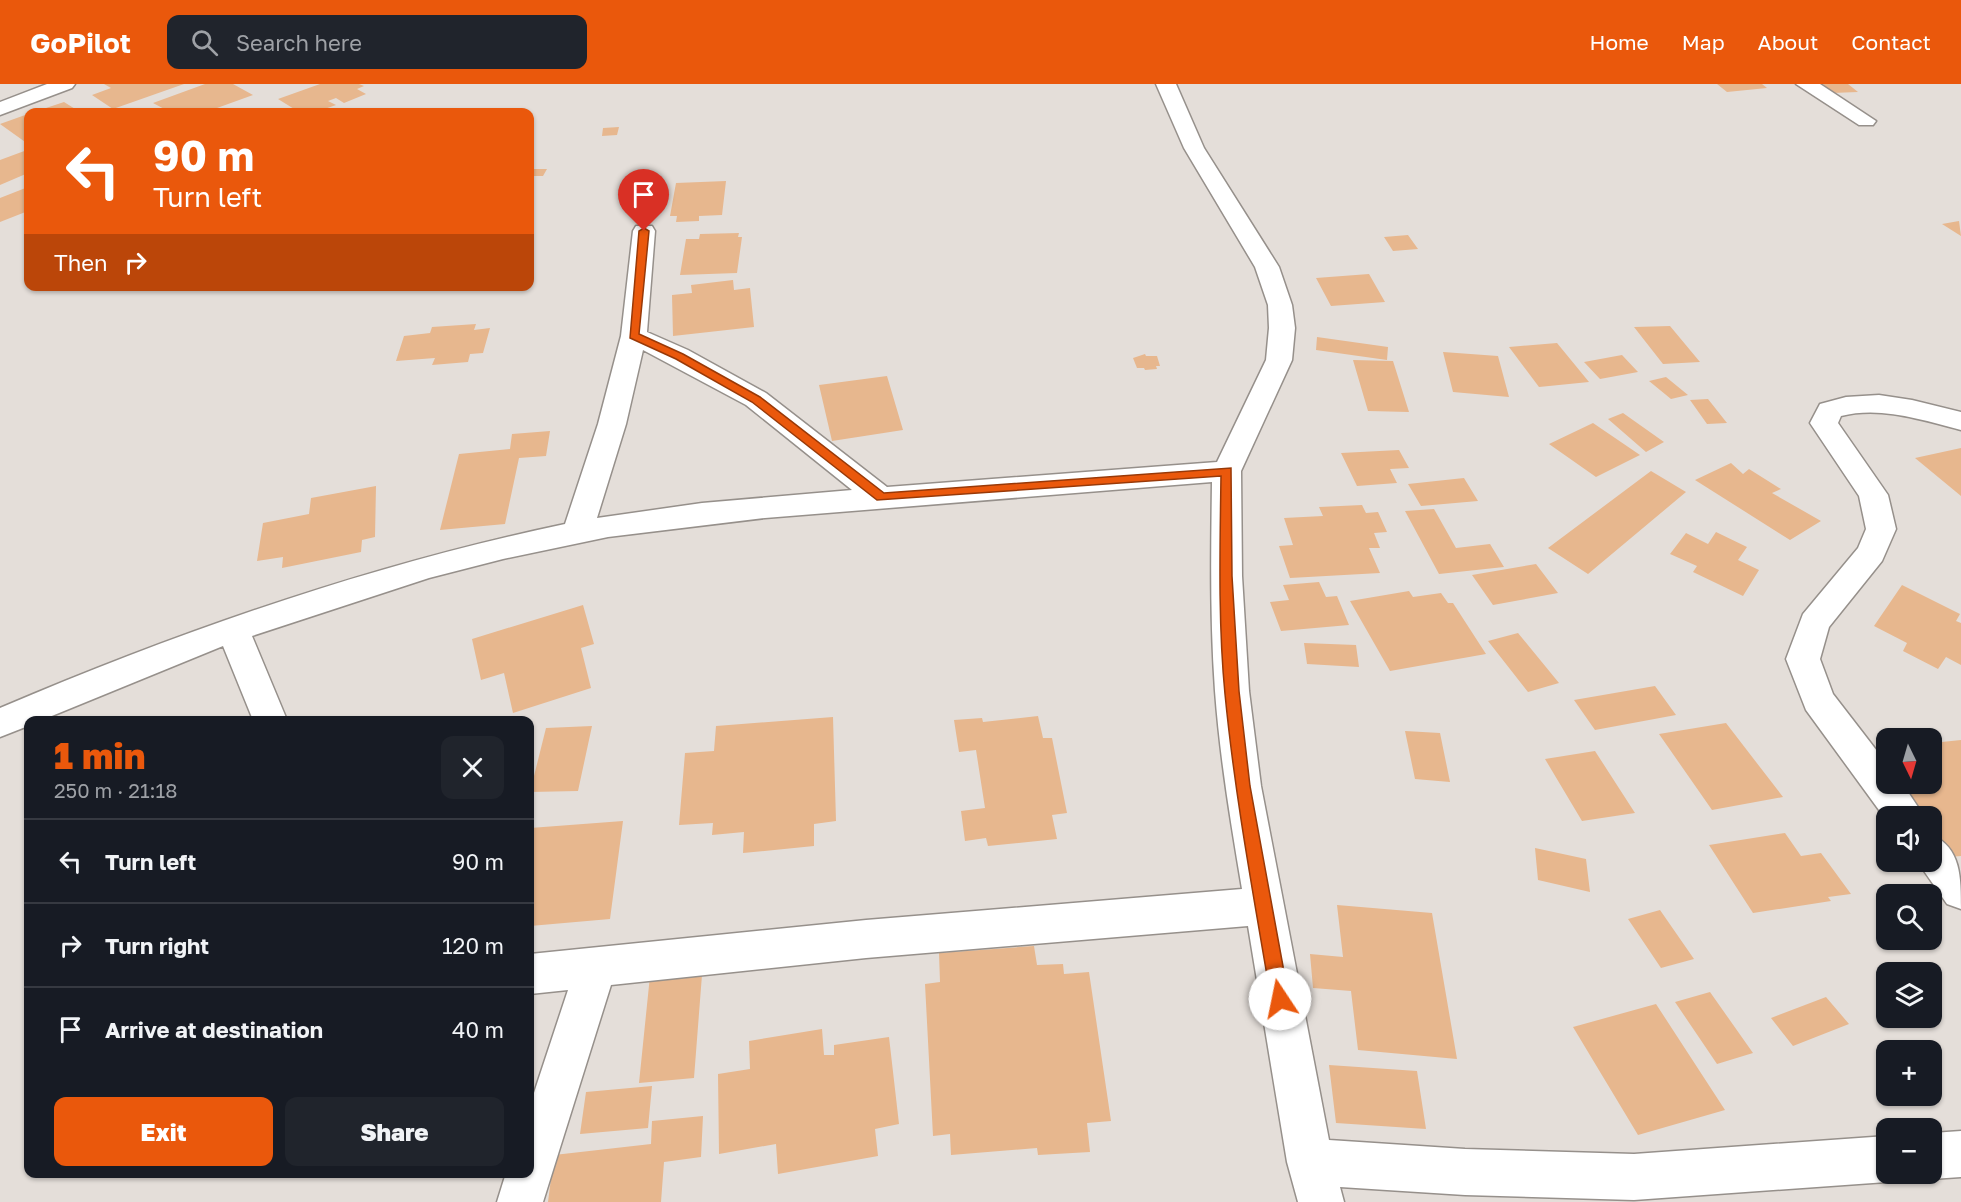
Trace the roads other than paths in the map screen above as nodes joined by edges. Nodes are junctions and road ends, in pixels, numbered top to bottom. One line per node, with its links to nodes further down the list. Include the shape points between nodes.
1 (65, 84): 4 (street)
2 (1806, 84): 5 (street)
3 (1176, 88): 9 (street, via 1199,158 1267,267 1280,305 1278,360)
4 (0, 109)
5 (1866, 122)
6 (644, 231): 7 (street)
7 (634, 336): 10 (street, via 756,399); 11 (street, via 612,424)
8 (1961, 421): 15 (street, via 1892,404 1851,403 1830,410 1824,423 1873,495 1881,528 1871,553 1814,623 1803,659 1818,700)
9 (1227, 471): 10 (street); 18 (street, via 1226,576 1232,691)
10 (881, 497): 11 (street, via 708,512)
11 (578, 531): 12 (street, via 411,572)
12 (233, 630): 13 (street); 14 (street, via 114,672)
13 (268, 716)
14 (0, 723)
15 (1898, 806)
16 (1942, 865): 17 (street)
17 (1961, 891)
18 (1263, 906): 19 (street, via 866,939); 26 (street)
19 (596, 969): 20 (street); 23 (street)
20 (534, 974)
21 (1961, 1154): 22 (street)
22 (1942, 1155)
23 (534, 1157)
24 (1876, 1160): 26 (street, via 1634,1177 1465,1172)
25 (527, 1178): 27 (street)
26 (1316, 1182)
27 (520, 1202)

